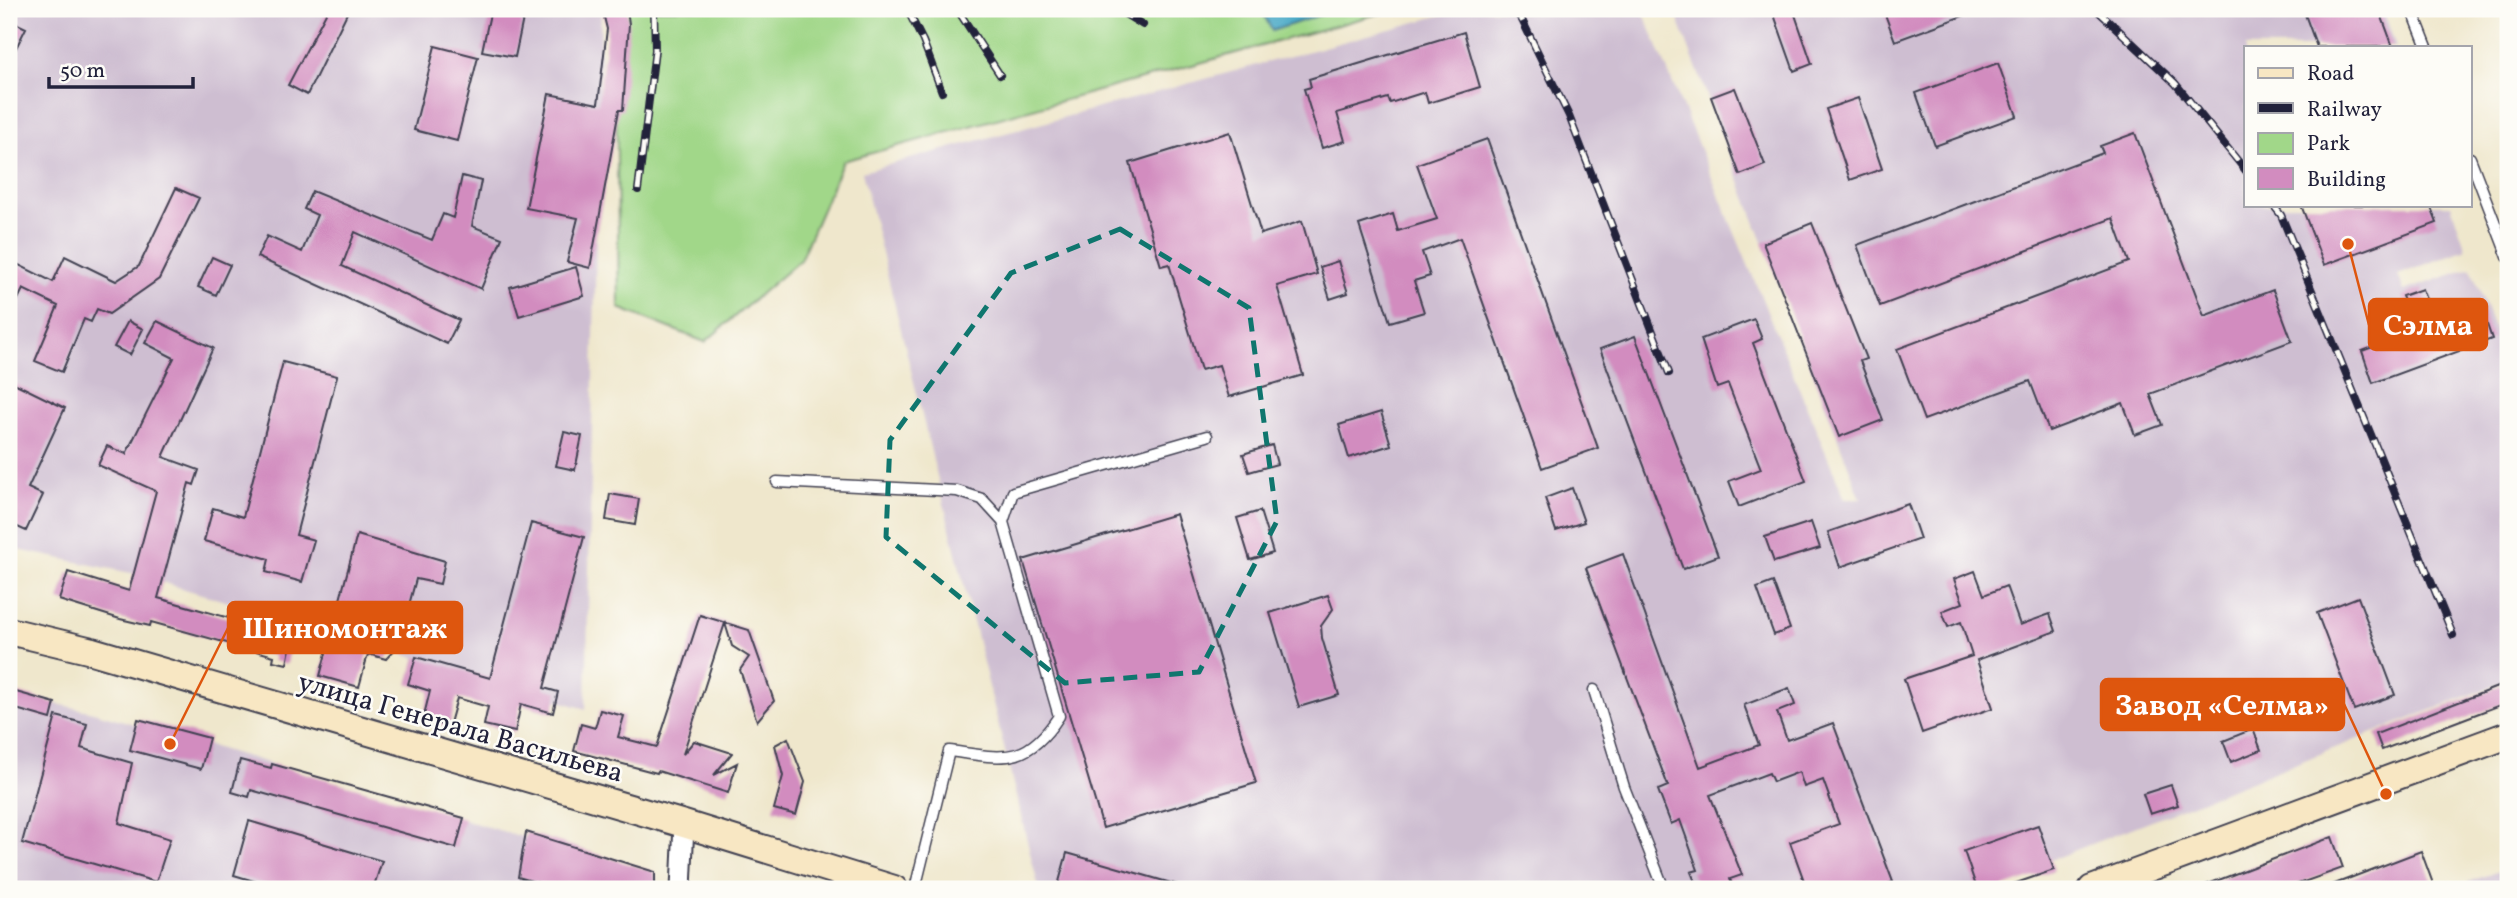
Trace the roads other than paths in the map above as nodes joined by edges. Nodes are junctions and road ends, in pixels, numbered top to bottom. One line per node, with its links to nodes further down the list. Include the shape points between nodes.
1 (2412, 9): 2 (lane)
2 (2427, 46)
3 (2472, 163): 4 (lane)
4 (2508, 257)
5 (1207, 436): 7 (lane, via 1013,492)
6 (777, 482): 7 (lane, via 957,491 982,499)
7 (1003, 522): 14 (lane, via 1059,716 1043,741 1026,752 995,757 949,751)
8 (9, 631): 11 (main road, улица Генерала Васильева, via 92,651)
9 (1594, 690): 15 (lane, via 1624,787)
10 (2508, 735): 16 (main road)
11 (684, 824): 12 (street); 13 (main road, улица Генерала Васильева)
12 (681, 889)
13 (894, 889)
14 (915, 889)
15 (1664, 889)
16 (2092, 889)

